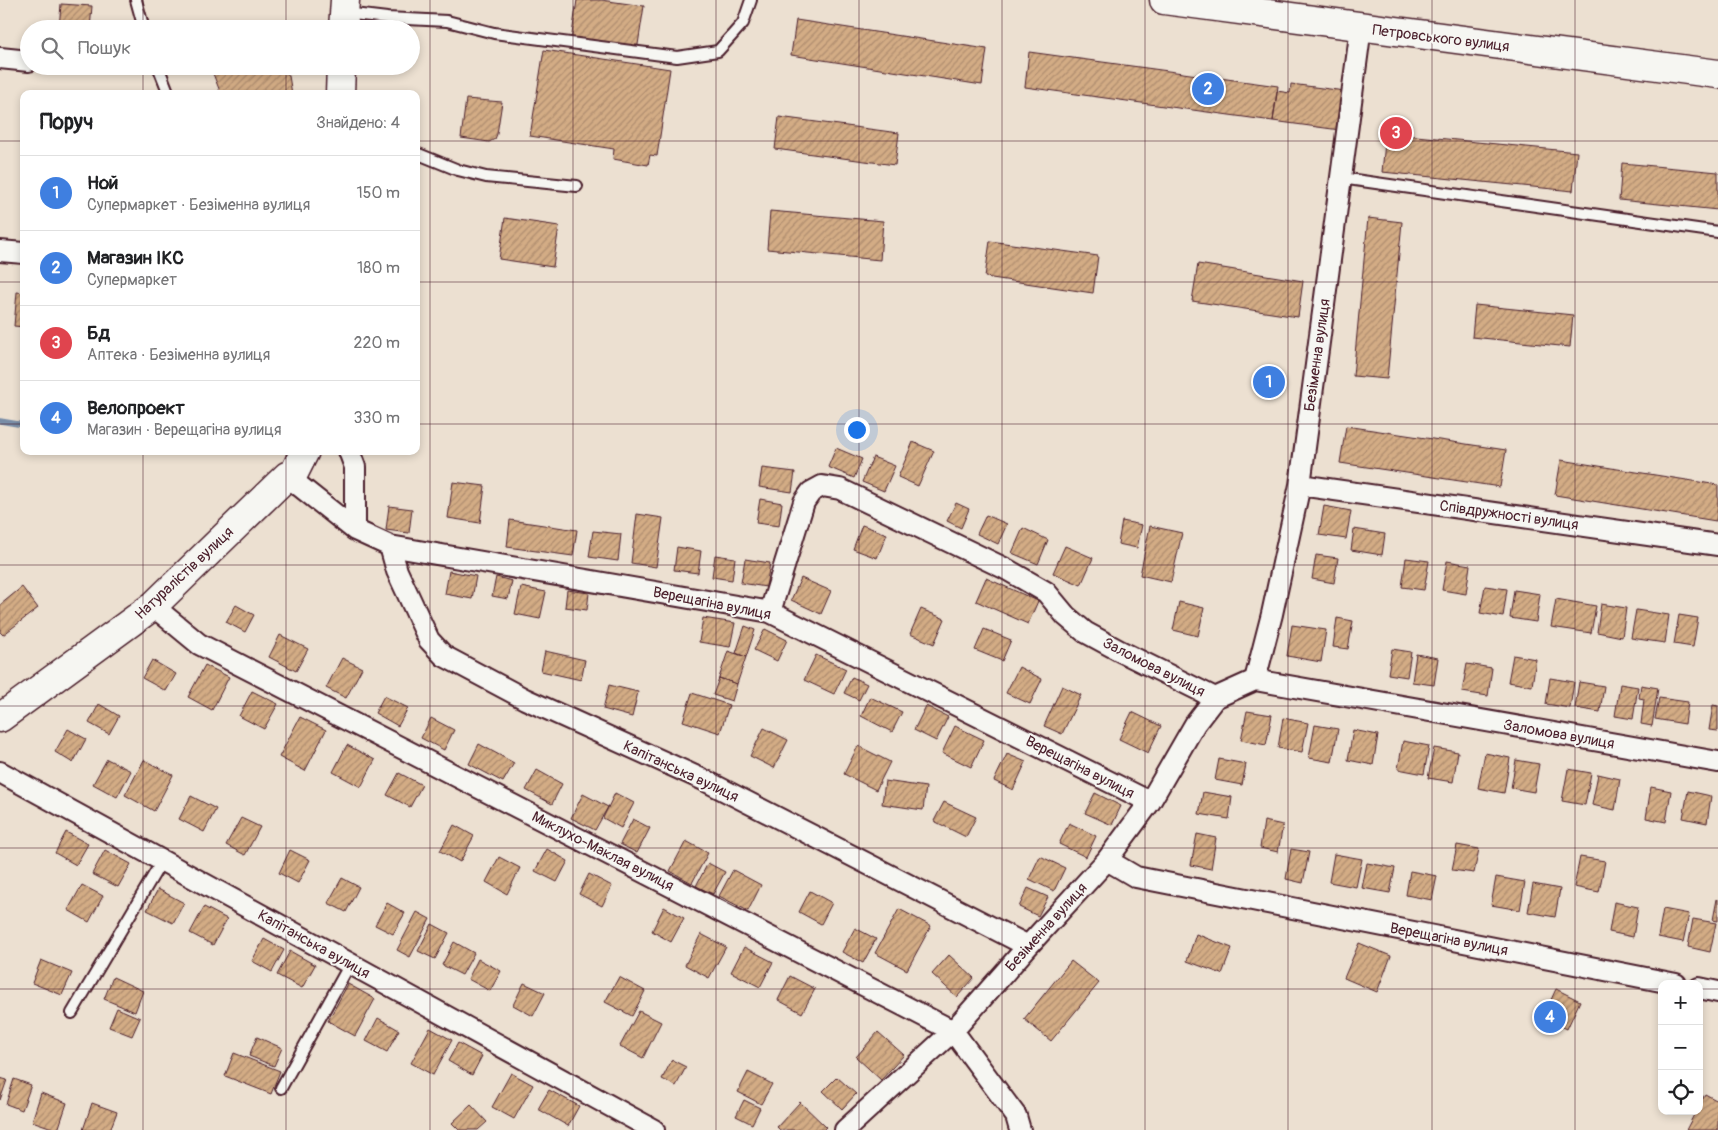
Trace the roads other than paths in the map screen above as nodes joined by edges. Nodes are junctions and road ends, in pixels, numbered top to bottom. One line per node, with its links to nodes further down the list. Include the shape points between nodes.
1 (136, 0): 5 (lane)
2 (751, 0): 4 (lane, via 743,23 718,51 677,56 494,33 447,20)
3 (1164, 0): 6 (main road, Петровського вулиця)
4 (344, 14)
5 (142, 20)
6 (1361, 27): 9 (main road, Петровського вулиця); 15 (street, Безіменна вулиця)
7 (0, 58): 8 (street)
8 (20, 60)
9 (1718, 74)
10 (162, 75): 12 (lane)
11 (341, 75): 13 (main road)
12 (167, 90)
13 (340, 90)
14 (420, 155): 16 (lane, via 486,177)
15 (1340, 178): 17 (lane); 23 (street, Безіменна вулиця)
16 (578, 186)
17 (1718, 232)
18 (0, 251): 19 (street)
19 (20, 253)
20 (303, 455): 22 (main road, Натуралістів вулиця, via 292,477)
21 (350, 455): 24 (street, via 355,467)
22 (286, 476): 24 (street, Верещагіна вулиця); 27 (main road, Натуралістів вулиця)
23 (1300, 485): 25 (street, Співдружності вулиця); 29 (street, Безіменна вулиця)
24 (355, 530): 26 (street, Верещагіна вулиця)
25 (1718, 545)
26 (390, 546): 28 (street, Верещагіна вулиця); 37 (street, Капітанська вулиця, via 397,571 429,640 444,656 525,699 706,781)
27 (153, 606): 31 (main road, Натуралістів вулиця); 43 (street, Миклухо-Маклая вулиця, via 199,644)
28 (770, 612): 30 (street, Заломова вулиця, via 804,502 811,492 822,486 840,489 1006,569 1046,592 1085,632); 34 (street, Верещагіна вулиця)
29 (1256, 680): 30 (street, Заломова вулиця); 32 (street, Заломова вулиця)
30 (1215, 698): 34 (street, Безіменна вулиця, via 1195,724)
31 (0, 718)
32 (1718, 762)
33 (0, 772): 36 (street, Капітанська вулиця)
34 (1150, 802): 35 (street, Безіменна вулиця)
35 (1107, 860): 37 (street, Безіменна вулиця); 39 (street, Верещагіна вулиця, via 1136,877)
36 (162, 861): 38 (street, Капітанська вулиця); 42 (lane)
37 (1028, 946): 43 (street, Безіменна вулиця)
38 (350, 964): 44 (lane); 45 (street, Капітанська вулиця)
39 (1658, 980)
40 (1703, 989): 41 (street)
41 (1718, 992)
42 (72, 1013)
43 (953, 1032): 46 (street, Безіменна вулиця); 47 (street, Миклухо-Маклая вулиця, via 1016,1116)
44 (281, 1088)
45 (654, 1130)
46 (845, 1130)
47 (1020, 1130)

